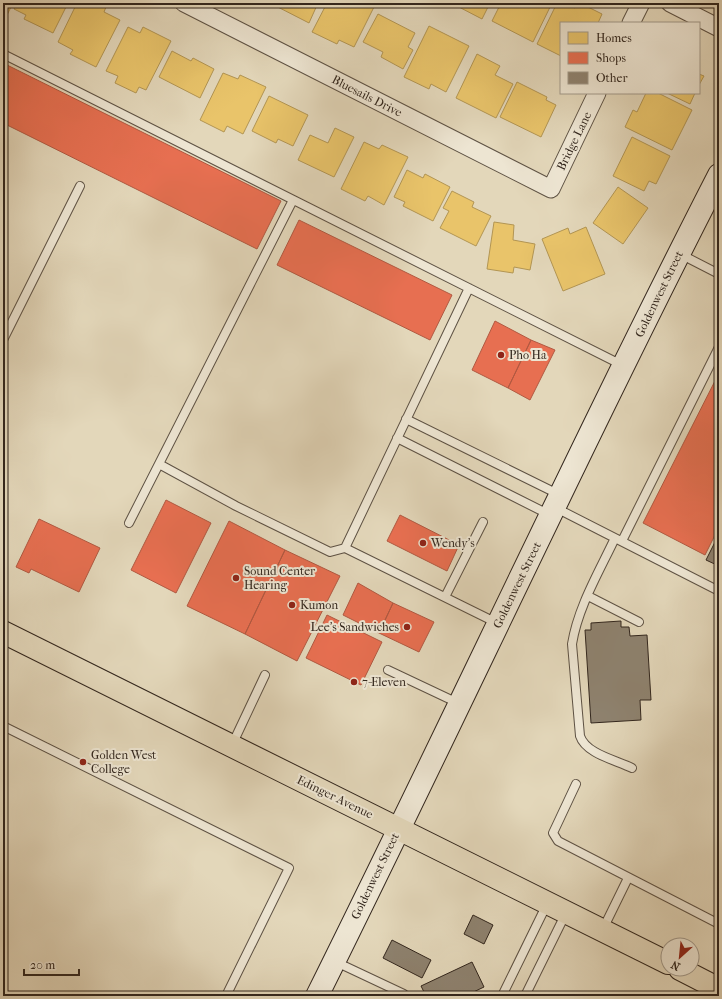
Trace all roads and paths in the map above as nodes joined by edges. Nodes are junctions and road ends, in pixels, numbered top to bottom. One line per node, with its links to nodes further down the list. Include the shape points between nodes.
1 (184, 3): 10 (street, Bluesails Drive)
2 (641, 3): 4 (street)
3 (670, 3): 5 (street)
4 (632, 22)
5 (719, 28)
6 (3, 54): 11 (lane)
7 (597, 94): 10 (street, Bridge Lane)
8 (719, 175): 12 (main road, Goldenwest Street)
9 (80, 186): 15 (lane)
10 (550, 189)
11 (293, 200): 14 (lane); 20 (lane)
12 (679, 253): 13 (lane); 17 (main road, Goldenwest Street)
13 (719, 274)
14 (468, 288): 17 (lane); 18 (lane)
15 (3, 340)
16 (719, 347): 24 (lane)
17 (623, 366): 21 (main road, Goldenwest Street)
18 (406, 419): 19 (lane); 21 (lane)
19 (397, 438): 21 (lane); 25 (lane)
20 (159, 464): 23 (lane); 25 (lane, via 236,506 330,552)
21 (556, 506): 24 (lane); 30 (main road, Goldenwest Street)
22 (483, 522): 28 (lane)
23 (129, 523)
24 (618, 539): 26 (lane); 27 (lane)
25 (345, 548): 28 (lane)
26 (719, 591)
27 (588, 596): 29 (lane); 37 (lane, via 572,644 580,736 582,743 589,748)
28 (445, 598): 30 (lane)
29 (639, 622)
30 (498, 624): 34 (main road, Goldenwest Street)
31 (3, 632): 36 (main road, Edinger Avenue)
32 (388, 670): 34 (lane)
33 (265, 675): 36 (lane)
34 (460, 704): 39 (main road, Goldenwest Street)
35 (3, 726): 48 (lane, via 289,868)
36 (232, 746): 39 (main road, Edinger Avenue)
37 (632, 768)
38 (576, 784): 40 (lane, via 553,834 558,841)
39 (398, 829): 41 (main road, Edinger Avenue); 45 (main road, Goldenwest Street)
40 (628, 878): 42 (lane); 43 (lane)
41 (557, 908): 43 (main road, Edinger Avenue); 51 (lane); 52 (lane)
42 (719, 924)
43 (603, 931): 44 (main road, Edinger Avenue)
44 (660, 959)
45 (334, 961): 49 (main road, Goldenwest Street); 50 (lane)
46 (696, 977): 47 (main road)
47 (719, 989)
48 (226, 996)
49 (317, 996)
50 (404, 996)
51 (502, 996)
52 (525, 996)

